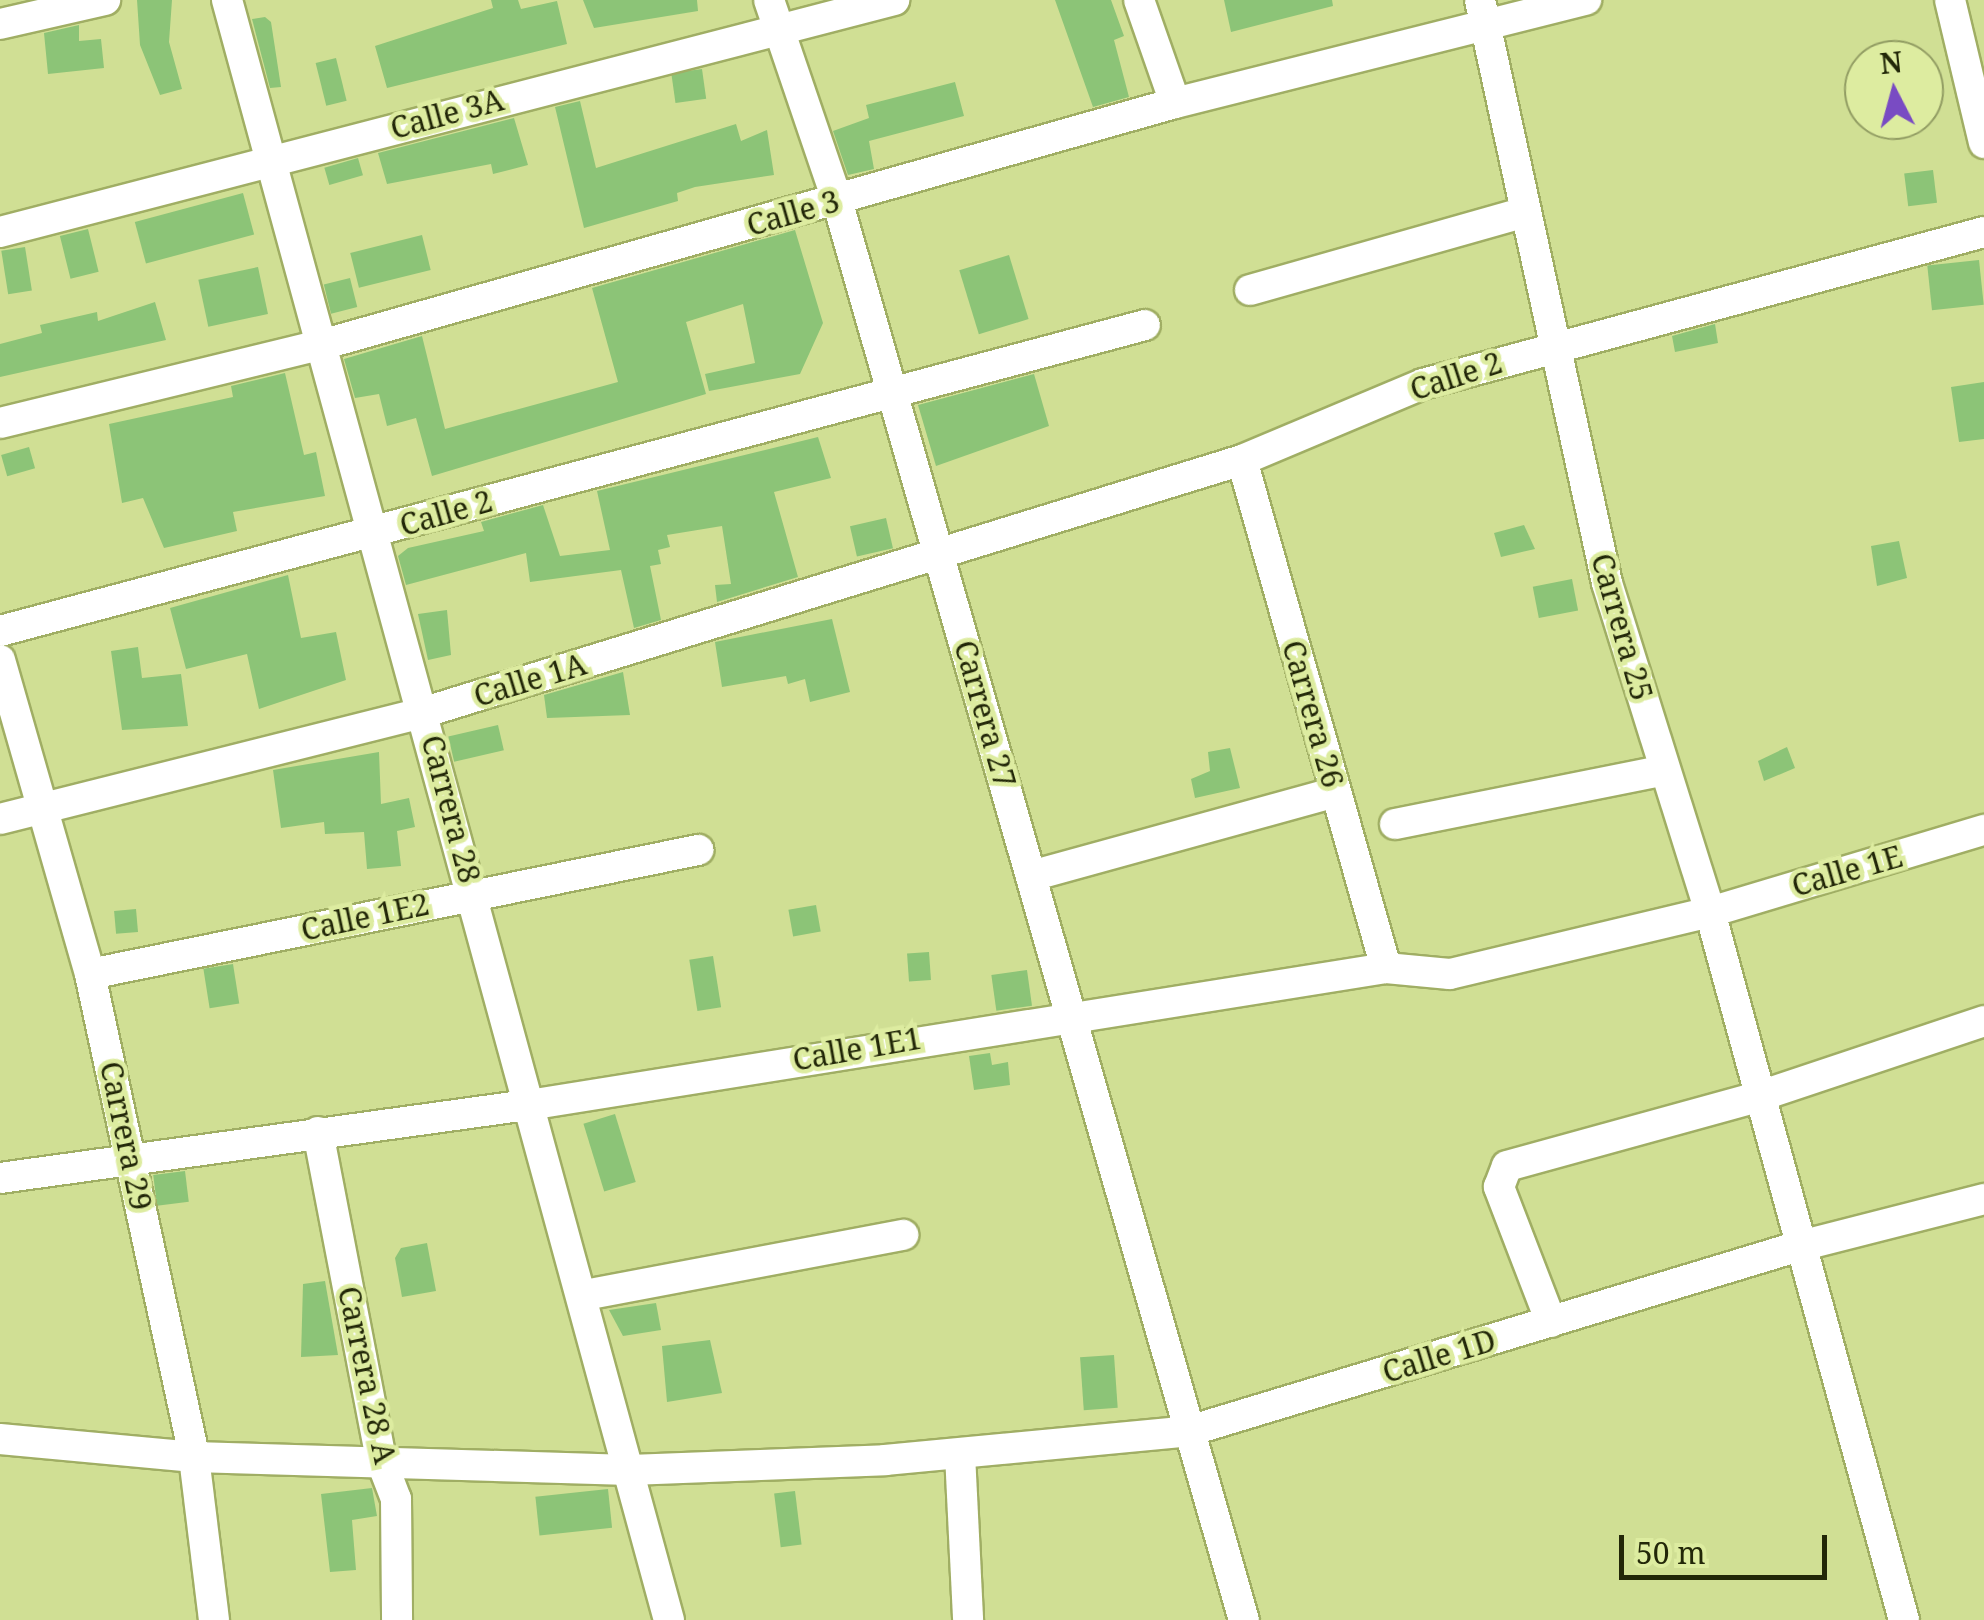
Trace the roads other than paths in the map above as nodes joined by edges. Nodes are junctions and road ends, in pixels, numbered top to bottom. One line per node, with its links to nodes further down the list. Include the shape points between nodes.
1 (105, 0): 9 (street)
2 (227, 0): 12 (street, Carrera 28)
3 (894, 0): 8 (street, Calle 3A)
4 (1138, 0): 10 (street)
5 (1586, 0): 7 (street, Calle 3)
6 (1950, 0): 11 (street)
7 (1482, 12): 10 (street, Calle 3); 14 (street, Carrera 25)
8 (773, 14): 12 (street, Calle 3A); 13 (street, Carrera 27)
9 (0, 24)
10 (1175, 103): 13 (street, Calle 3)
11 (1984, 143)
12 (273, 159): 15 (street, Calle 3A); 19 (street, Carrera 28)
13 (837, 200): 19 (street, Calle 3); 21 (street, Carrera 27)
14 (1525, 212): 17 (street); 20 (street, Carrera 25)
15 (0, 232)
16 (1984, 232): 20 (street, Calle 2)
17 (1250, 290)
18 (1145, 325): 21 (street, Calle 2)
19 (321, 345): 22 (street, Calle 3); 24 (street, Carrera 28)
20 (1554, 345): 23 (street, Calle 2, via 1423,384); 29 (street, Carrera 25, via 1607,583)
21 (890, 388): 24 (street, Calle 2); 25 (street, Carrera 27)
22 (0, 423)
23 (1242, 460): 25 (street, Calle 2); 30 (street, Carrera 26)
24 (375, 532): 26 (street, Calle 2); 28 (street, Carrera 28)
25 (941, 558): 28 (street, Calle 1A); 36 (street, Carrera 27)
26 (0, 630)
27 (0, 660): 31 (street, Carrera 29)
28 (425, 712): 31 (street, Calle 1A); 37 (street, Carrera 28)
29 (1665, 770): 33 (street); 38 (street, Carrera 25)
30 (1335, 792): 36 (street); 39 (street, Carrera 26)
31 (40, 811): 32 (street, Calle 1A); 40 (street, Carrera 29)
32 (0, 818)
33 (1395, 824)
34 (1984, 830): 38 (street, Calle 1E)
35 (698, 850): 37 (street, Calle 1E2)
36 (1030, 876): 41 (street, Carrera 27)
37 (474, 894): 40 (street, Calle 1E2); 44 (street, Carrera 28)
38 (1710, 912): 39 (street, Calle 1E1, via 1450,974); 43 (street, Carrera 25)
39 (1386, 968): 41 (street, Calle 1E1)
40 (90, 974): 46 (street, Carrera 29)
41 (1072, 1012): 44 (street, Calle 1E1); 53 (street, Carrera 27)
42 (1984, 1021): 43 (street)
43 (1758, 1097): 50 (street, Carrera 25); 52 (street, via 1502,1171 1499,1187)
44 (534, 1104): 45 (street, Calle 1E1); 51 (street, Carrera 28)
45 (318, 1132): 46 (street, Calle 1E1); 57 (street, Carrera 28 A)
46 (130, 1156): 47 (street, Calle 1E1); 56 (street, Carrera 29)
47 (0, 1178)
48 (1984, 1199): 50 (street, Calle 1D)
49 (903, 1234): 51 (street)
50 (1796, 1247): 52 (street, Calle 1D); 64 (street, Carrera 25)
51 (585, 1295): 58 (street, Carrera 28)
52 (1550, 1322): 53 (street, Calle 1D)
53 (1189, 1431): 55 (street, Calle 1D); 63 (street, Carrera 27)
54 (0, 1439): 56 (street, Calle 1D)
55 (960, 1454): 58 (street, Calle 1D); 62 (street)
56 (194, 1457): 57 (street, Calle 1D); 59 (street, Carrera 29)
57 (381, 1460): 58 (street, Calle 1D); 60 (street, Carrera 28 A, via 396,1499)
58 (630, 1470): 61 (street, Carrera 28)
59 (214, 1620)
60 (396, 1620)
61 (669, 1620)
62 (968, 1620)
63 (1244, 1620)
64 (1904, 1620)

